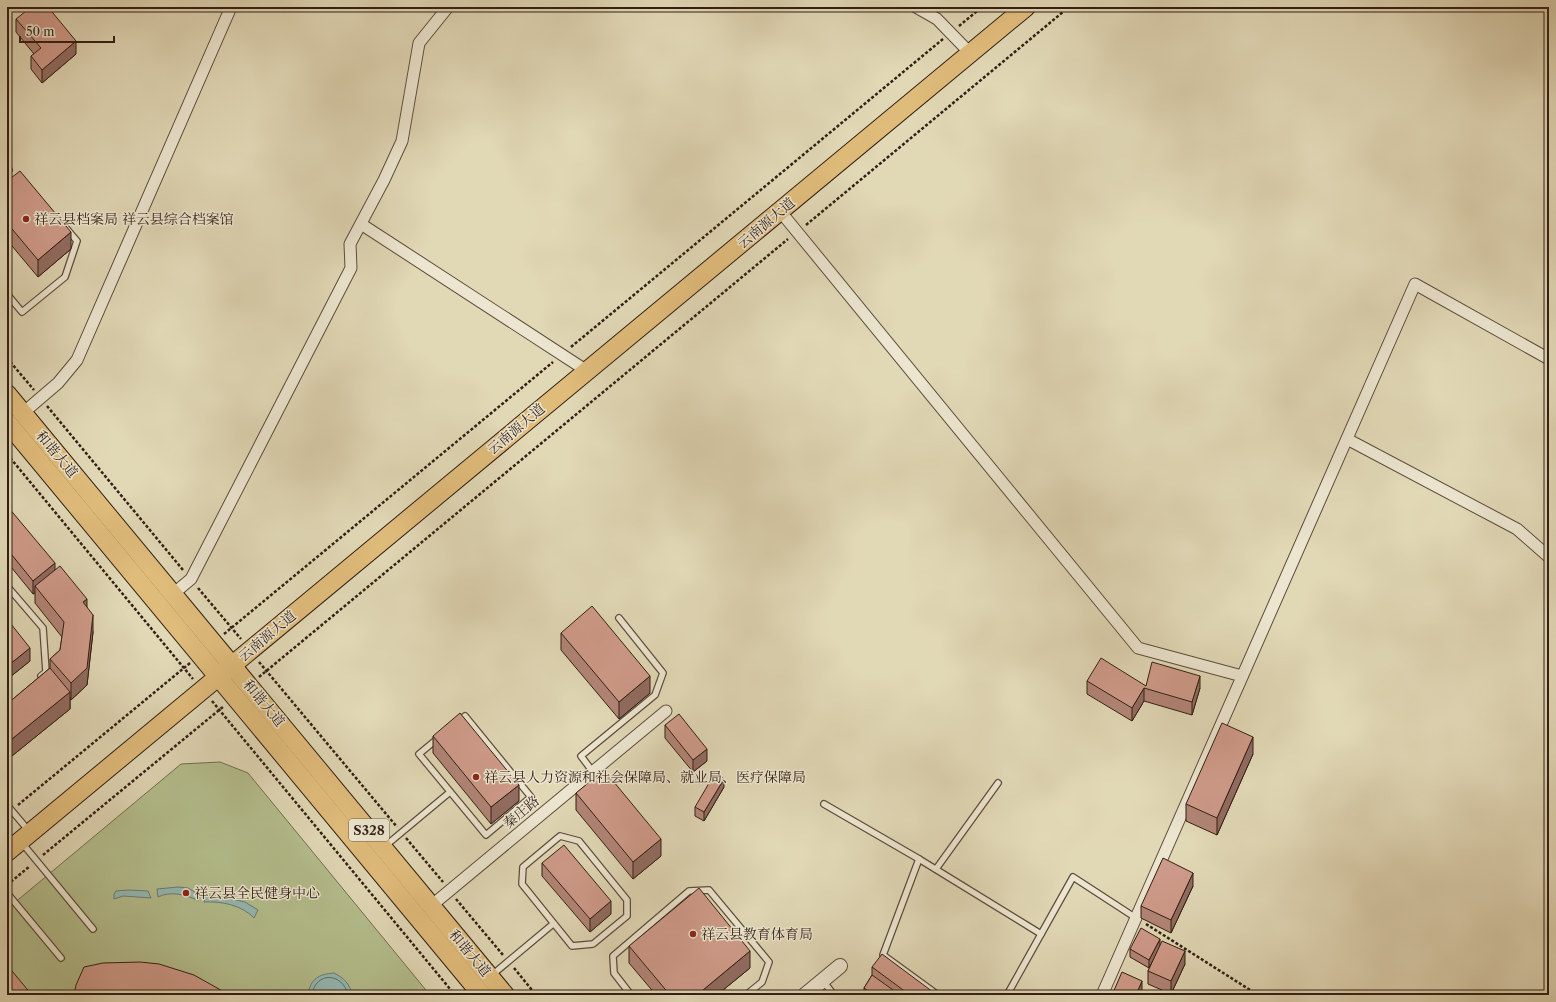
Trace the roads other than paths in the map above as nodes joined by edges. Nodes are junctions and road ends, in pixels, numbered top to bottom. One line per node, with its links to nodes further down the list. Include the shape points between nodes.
1 (232, 7): 15 (street, via 77,360 58,384)
2 (448, 7): 10 (street, via 418,43 402,141)
3 (916, 7): 5 (street, via 937,19)
4 (1026, 7): 5 (main road, 云南源大道)
5 (970, 53): 8 (main road, 云南源大道)
6 (7, 167): 7 (lane)
7 (7, 172)
8 (780, 211): 13 (main road, 云南源大道); 23 (street, via 1138,648)
9 (62, 222): 11 (lane, via 77,241 64,277 22,312)
10 (361, 224): 13 (street); 20 (street, via 350,244 351,268 191,579)
11 (7, 294)
12 (1549, 359): 17 (street, via 1416,284)
13 (587, 371): 22 (main road, 云南源大道)
14 (7, 394): 15 (main road, 和谐大道)
15 (23, 413): 20 (main road, 和谐大道)
16 (7, 422): 24 (main road, 和谐大道)
17 (1347, 439): 18 (street, via 1516,529); 23 (street)
18 (1549, 556)
19 (7, 586): 25 (lane, via 43,628 46,672)
20 (173, 594): 22 (main road, 和谐大道)
21 (619, 618): 27 (lane, via 662,673 655,695 581,756)
22 (233, 666): 24 (main road, 云南源大道); 33 (main road, 和谐大道 / S328)
23 (1242, 676): 38 (street)
24 (219, 677): 32 (main road, 云南源大道); 46 (main road, 和谐大道 / S328)
25 (35, 682)
26 (666, 711): 27 (street, 秦庄路)
27 (593, 772): 37 (street, 秦庄路)
28 (998, 783): 35 (lane)
29 (450, 792): 29 (lane, via 419,754 465,716 531,797 486,835); 33 (lane)
30 (824, 804): 34 (lane)
31 (7, 805): 32 (lane, via 12,810)
32 (19, 842): 40 (lane, via 37,860)
33 (383, 848): 37 (main road, 和谐大道 / S328)
34 (919, 859): 35 (lane); 52 (lane, via 883,955)
35 (936, 869): 41 (lane)
36 (7, 893): 42 (lane)
37 (431, 906): 44 (main road, 和谐大道 / S328)
38 (1136, 918): 41 (lane, via 1072,877); 54 (street)
39 (554, 924): 39 (lane, via 572,946 593,944 627,916 627,900 578,841 560,836 523,867 522,884); 44 (lane)
40 (93, 929)
41 (1041, 934): 53 (lane)
42 (61, 958)
43 (840, 966): 45 (street)
44 (490, 977): 47 (main road, 和谐大道 / S328)
45 (822, 981): 50 (street); 51 (lane)
46 (482, 995)
47 (505, 995)
48 (631, 995): 49 (lane, via 614,973 613,956 690,891 709,890 769,962 762,982)
49 (746, 995)
50 (805, 995)
51 (834, 995)
52 (938, 995)
53 (1007, 995)
54 (1102, 995)

